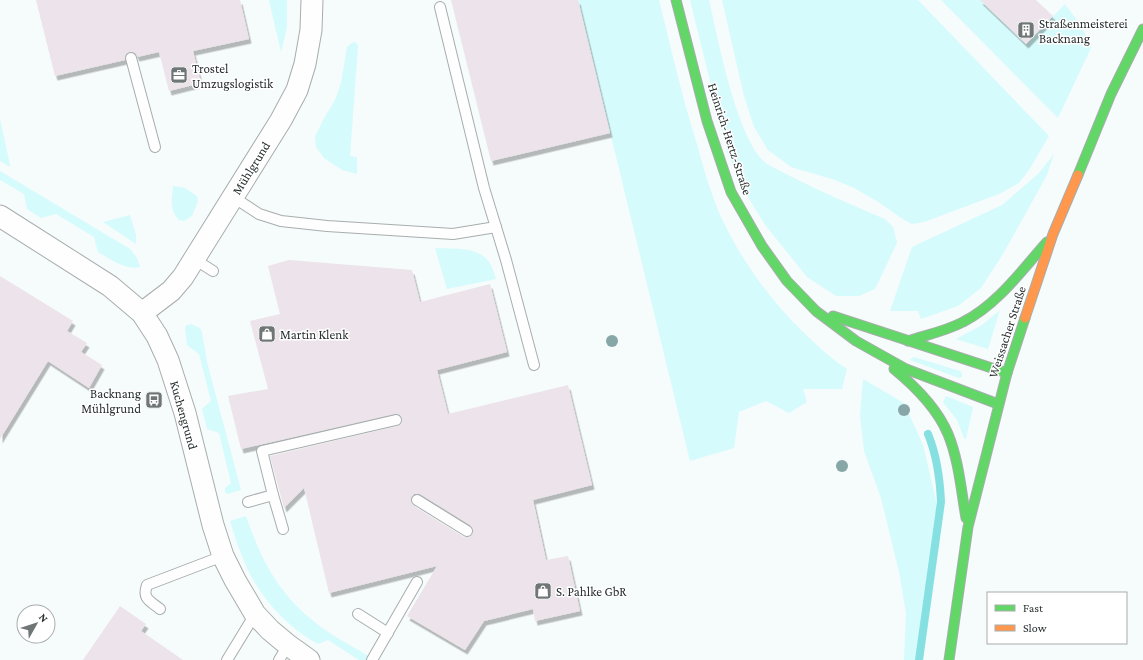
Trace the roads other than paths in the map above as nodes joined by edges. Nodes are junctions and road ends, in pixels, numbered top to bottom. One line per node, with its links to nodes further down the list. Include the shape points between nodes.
1 (312, 0): 7 (street, Mühlgrund, via 306,64 297,90)
2 (676, 0): 13 (main road, Heinrich-Hertz-Straße, via 707,121 731,192 762,246 787,281)
3 (440, 7): 9 (lane, via 482,181)
4 (1143, 28): 10 (main road, Weissacher Straße, via 1111,94)
5 (131, 58): 6 (lane)
6 (155, 147)
7 (233, 197): 9 (lane, via 259,214 281,221 453,234); 11 (street, Mühlgrund)
8 (0, 216): 14 (street, Kuchengrund, via 110,286)
9 (496, 227): 17 (lane)
10 (1053, 234): 16 (main road, via 1008,286 970,318); 18 (main road, Weissacher Straße)
11 (194, 259): 12 (lane); 14 (street, Mühlgrund, via 171,291)
12 (213, 271)
13 (816, 311): 15 (main road, Heinrich-Hertz-Straße); 16 (main road, Heinrich-Hertz-Straße)
14 (142, 313): 27 (street, Kuchengrund, via 168,360 185,413)
15 (856, 341): 19 (main road, Heinrich-Hertz-Straße, via 906,369); 24 (main road, via 896,371 921,394 938,415 948,434 954,456)
16 (908, 341): 18 (main road, Heinrich-Hertz-Straße)
17 (534, 365)
18 (1007, 372): 19 (main road, Weissacher Straße)
19 (998, 404): 24 (main road, Weissacher Straße)
20 (396, 420): 21 (lane, via 262,451)
21 (273, 495): 23 (lane); 25 (lane)
22 (417, 500): 26 (lane)
23 (248, 502)
24 (968, 527): 37 (main road, Weissacher Straße)
25 (283, 529)
26 (467, 531)
27 (223, 556): 29 (lane, via 147,585 144,592 146,598); 30 (street, Kuchengrund)
28 (418, 582): 32 (lane)
29 (160, 609)
30 (255, 614): 33 (street, Kuchengrund, via 270,630); 34 (lane)
31 (358, 614): 32 (lane)
32 (388, 632): 36 (lane)
33 (284, 652): 35 (street, Kuchengrund)
34 (227, 660)
35 (309, 660)
36 (372, 660)
37 (950, 660)

